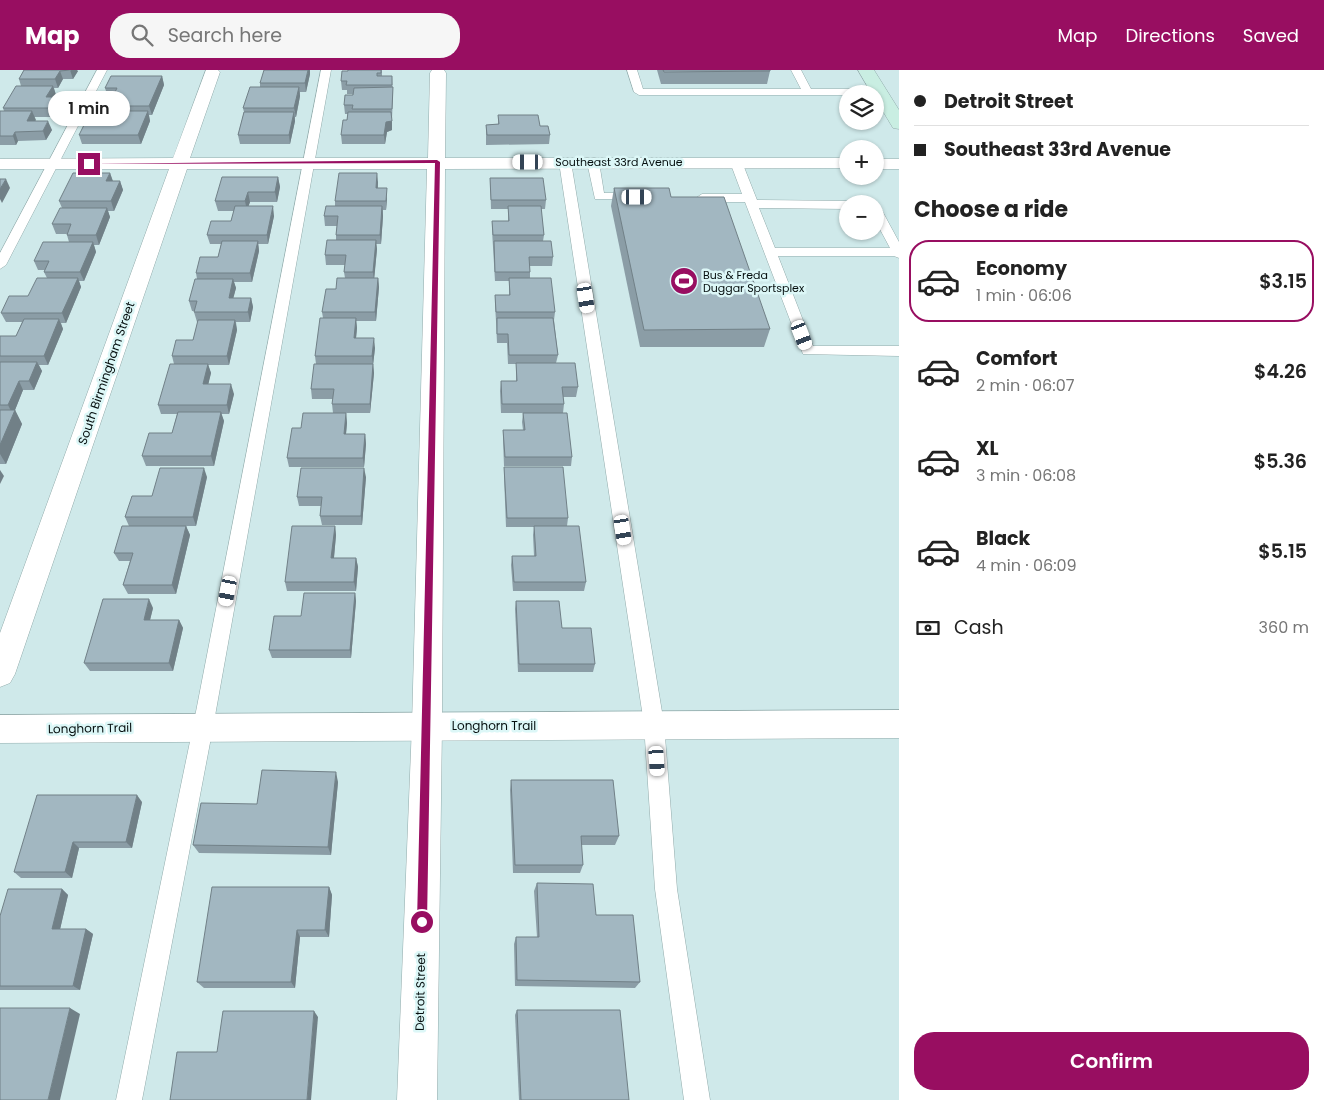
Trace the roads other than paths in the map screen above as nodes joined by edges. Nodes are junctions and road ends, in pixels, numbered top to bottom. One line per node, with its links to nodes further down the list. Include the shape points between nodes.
1 (102, 70): 21 (lane)
2 (326, 70): 18 (lane)
3 (632, 70): 9 (lane, via 639,92)
4 (796, 70): 9 (lane)
5 (866, 70): 8 (main road)
6 (212, 72): 17 (street, South Birmingham Street)
7 (438, 73): 13 (street, Detroit Street)
8 (875, 85)
9 (808, 92): 10 (lane)
10 (839, 92)
11 (884, 100): 12 (main road)
12 (897, 119)
13 (437, 162): 14 (street, Southeast 33rd Avenue); 18 (street, Southeast 33rd Avenue); 36 (street, Detroit Street)
14 (565, 162): 15 (street, Southeast 33rd Avenue); 34 (lane)
15 (593, 162): 16 (street, Southeast 33rd Avenue); 24 (lane, via 600,197)
16 (736, 162): 19 (street, Southeast 33rd Avenue); 26 (lane)
17 (180, 163): 18 (street, Southeast 33rd Avenue); 21 (street, Southeast 33rd Avenue); 33 (street, South Birmingham Street)
18 (308, 163): 37 (lane)
19 (839, 163)
20 (0, 164): 21 (street, Southeast 33rd Avenue)
21 (53, 164): 31 (lane)
22 (884, 164): 23 (street)
23 (899, 164)
24 (646, 197)
25 (693, 198): 26 (lane)
26 (751, 201): 27 (lane); 29 (lane)
27 (839, 205)
28 (884, 225): 30 (lane)
29 (770, 252): 30 (lane); 32 (lane, via 808,352)
30 (899, 253)
31 (0, 265)
32 (899, 351)
33 (0, 674)
34 (654, 724): 35 (street, Longhorn Trail); 36 (street, Longhorn Trail); 41 (lane, via 666,889)
35 (899, 724)
36 (427, 725): 37 (street, Longhorn Trail); 40 (street, Detroit Street)
37 (203, 727): 38 (street, Longhorn Trail); 39 (lane)
38 (0, 729)
39 (129, 1100)
40 (417, 1100)
41 (697, 1100)

